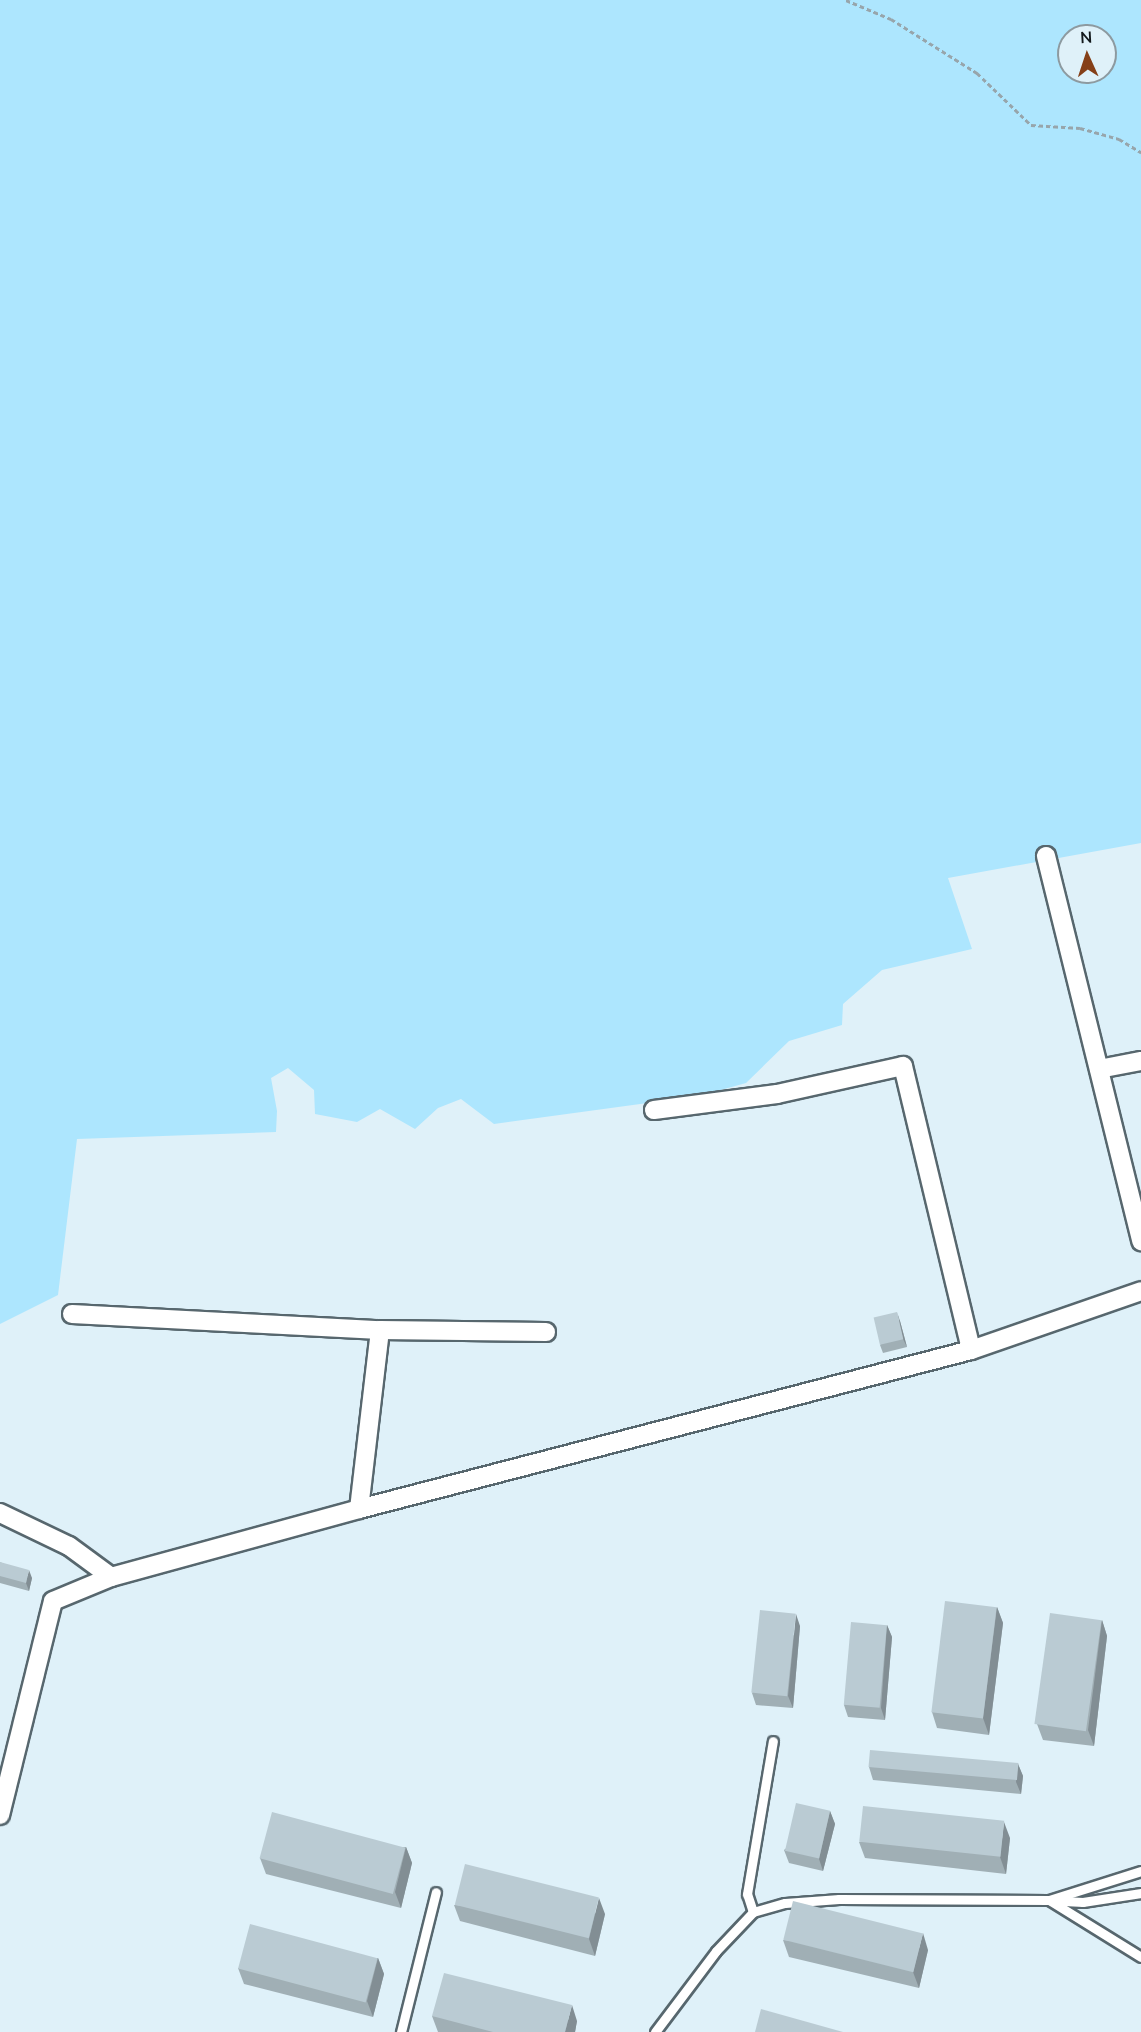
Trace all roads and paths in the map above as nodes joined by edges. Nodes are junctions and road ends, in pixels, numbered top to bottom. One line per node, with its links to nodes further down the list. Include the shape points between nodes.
1 (846, 0): 2 (path, via 891,20 977,73 1031,125 1080,128 1119,139)
2 (1141, 152)
3 (1046, 856): 5 (street)
4 (1141, 1061): 5 (street)
5 (1099, 1069): 7 (street)
6 (654, 1110): 12 (street, via 777,1094 903,1066)
7 (1141, 1241)
8 (1141, 1291): 12 (street)
9 (72, 1314): 10 (street)
10 (380, 1330): 11 (street); 13 (street)
11 (546, 1332)
12 (971, 1350): 13 (street)
13 (359, 1509): 15 (street)
14 (0, 1513): 15 (street, via 69,1546)
15 (111, 1577): 17 (street, via 53,1601)
16 (773, 1741): 22 (lane, via 747,1894)
17 (0, 1815)
18 (1141, 1871): 21 (lane)
19 (436, 1892): 24 (lane)
20 (1141, 1893): 21 (lane, via 1083,1902)
21 (1049, 1900): 22 (lane, via 839,1899 785,1903); 23 (lane)
22 (753, 1912): 25 (lane, via 716,1951)
23 (1141, 1956)
24 (401, 2032)
25 (655, 2032)

